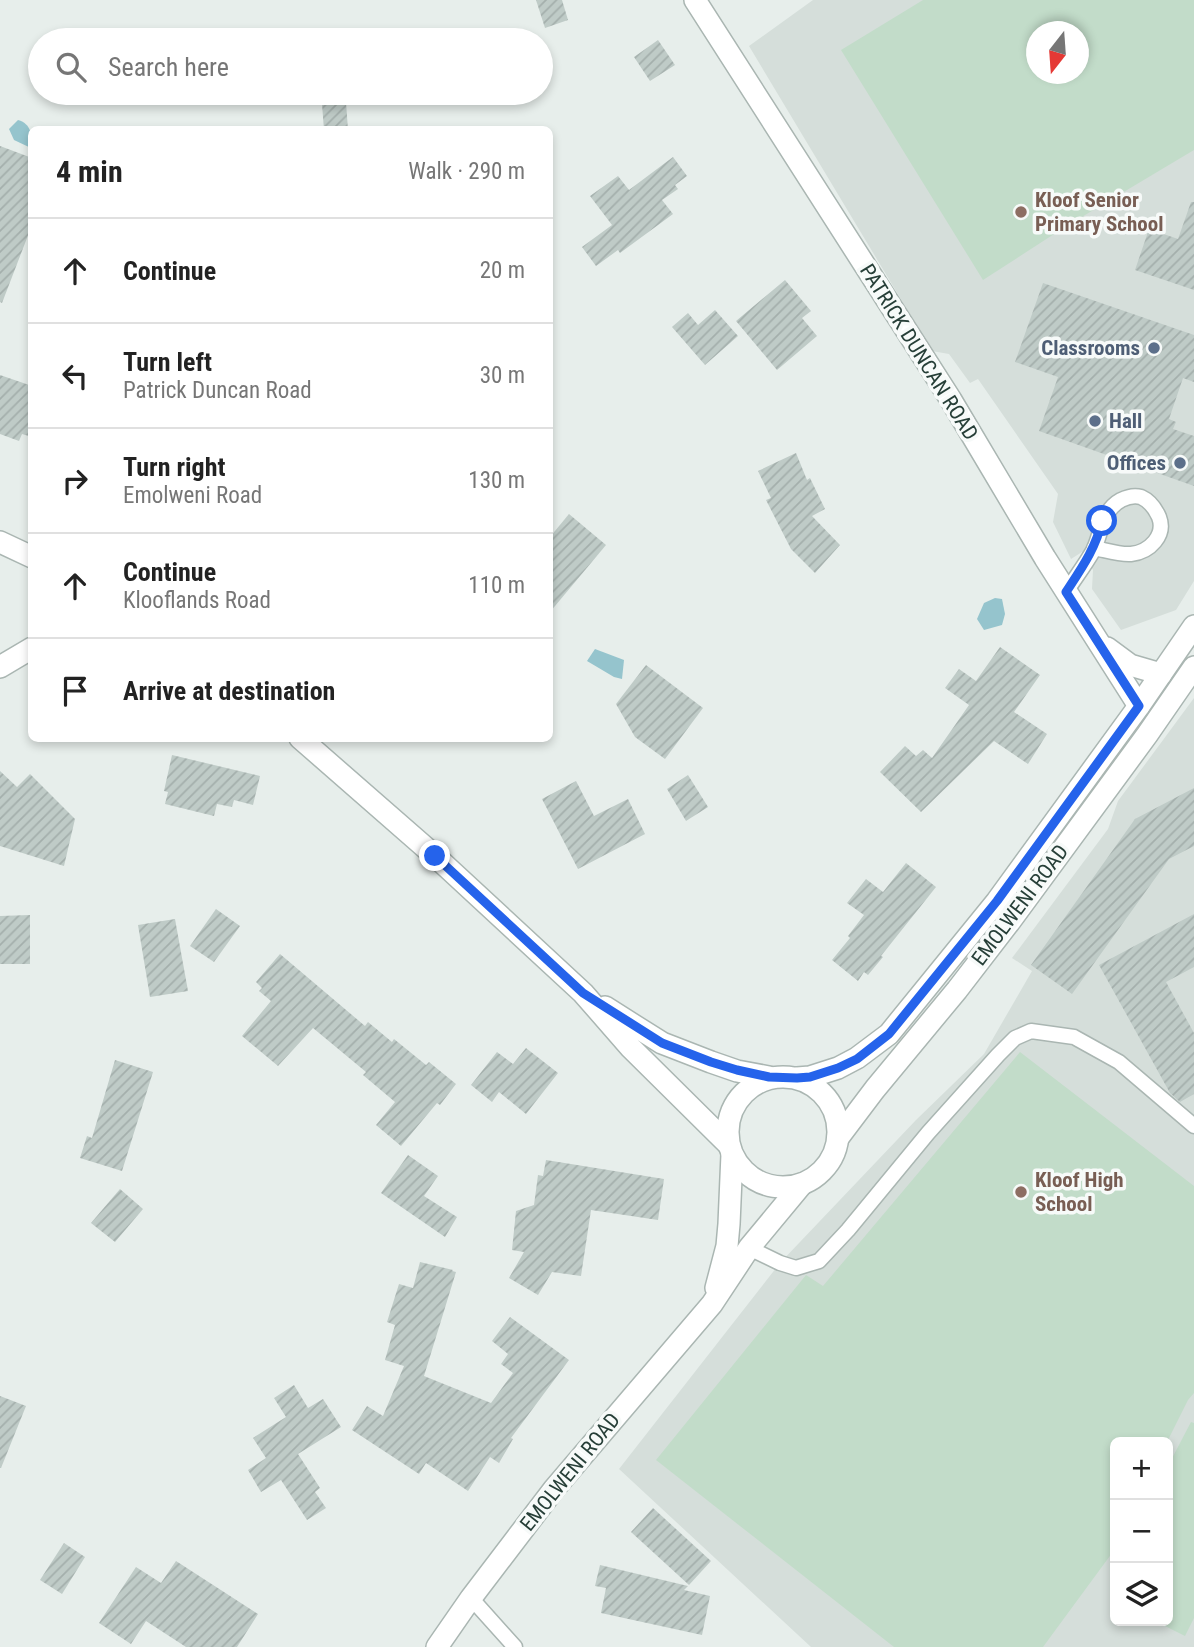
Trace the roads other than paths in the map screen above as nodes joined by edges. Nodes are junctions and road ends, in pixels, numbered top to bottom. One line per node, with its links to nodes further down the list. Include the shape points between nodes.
1 (695, 0): 5 (street, PATRICK DUNCAN ROAD, via 951,400)
2 (0, 542): 4 (street)
3 (1094, 548): 3 (lane, via 1102,521 1114,504 1139,496 1155,508 1161,531 1149,547 1133,554); 5 (lane)
4 (28, 555)
5 (1066, 592): 7 (street, PATRICK DUNCAN ROAD)
6 (1194, 626): 11 (street, EMOLWENI ROAD)
7 (1095, 638): 11 (street, via 1130,665); 12 (street, PATRICK DUNCAN ROAD)
8 (28, 650): 9 (street)
9 (0, 667)
10 (1194, 667): 18 (street, EMOLWENI ROAD, via 1011,920)
11 (1161, 674): 12 (street, EMOLWENI ROAD)
12 (1139, 706): 16 (street, EMOLWENI ROAD, via 997,901 889,1034 857,1059)
13 (305, 742): 14 (street)
14 (583, 993): 15 (street, via 662,1043); 19 (street)
15 (769, 1077): 16 (street); 19 (street, via 748,1088 730,1114)
16 (797, 1078): 18 (street, via 824,1095 838,1122)
17 (1194, 1126): 21 (lane, via 1119,1062 1074,1037 1031,1031 1015,1038 998,1055 819,1261 796,1268)
18 (838, 1138): 20 (street, via 822,1171)
19 (731, 1149): 20 (street, via 753,1179 769,1185); 22 (street, EMOLWENI ROAD, via 727,1246)
20 (802, 1184): 21 (street, EMOLWENI ROAD)
21 (749, 1248): 22 (street, EMOLWENI ROAD)
22 (712, 1304): 23 (street, EMOLWENI ROAD, via 554,1489)
23 (471, 1598): 24 (street, EMOLWENI ROAD); 25 (lane)
24 (436, 1647)
25 (515, 1647)

